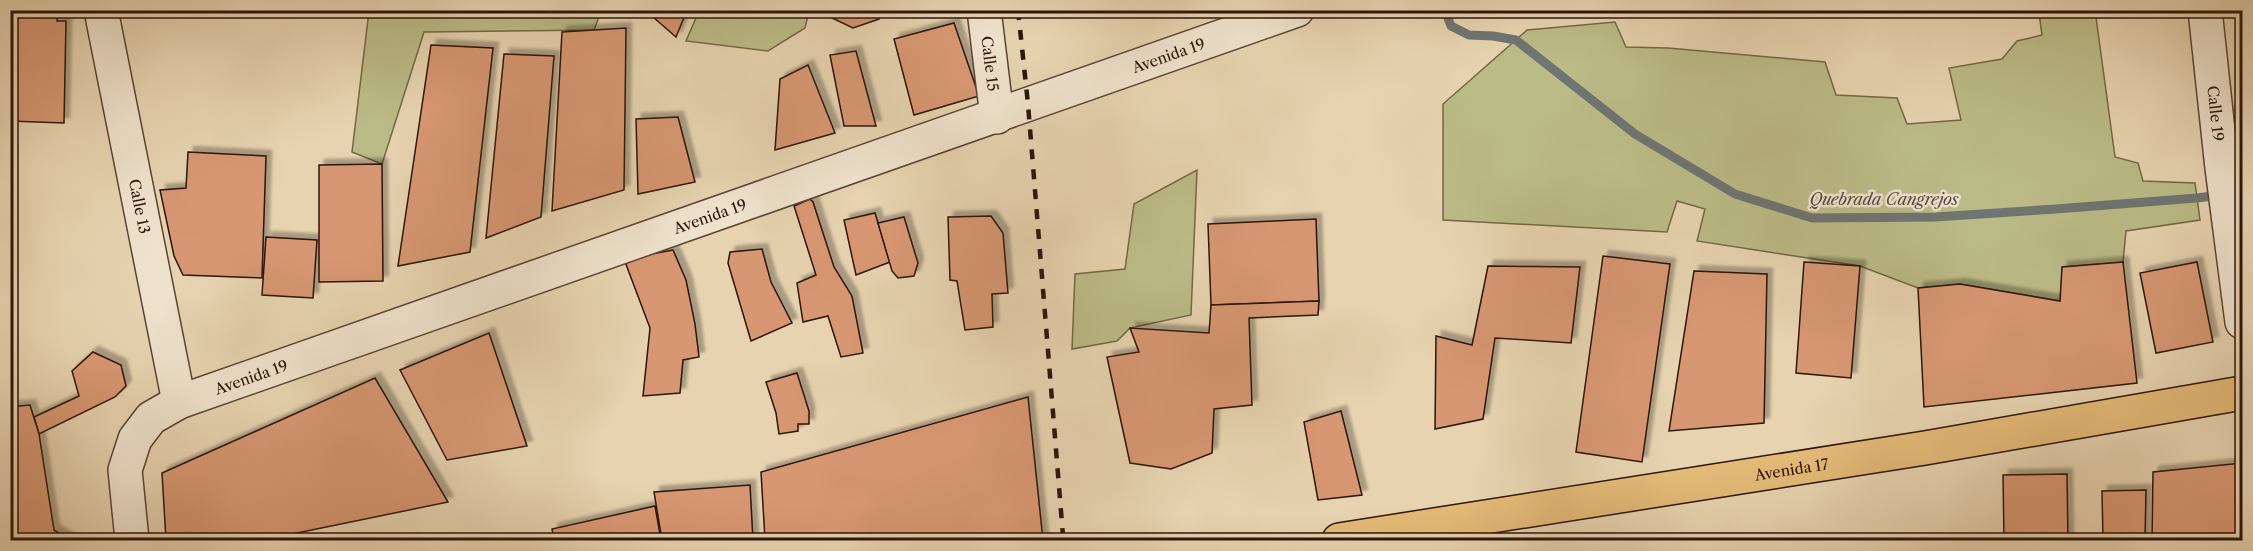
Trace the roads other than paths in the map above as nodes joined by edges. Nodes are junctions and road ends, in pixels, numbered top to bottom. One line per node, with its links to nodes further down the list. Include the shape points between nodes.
1 (101, 10): 8 (street, Calle 13)
2 (984, 10): 5 (street, Calle 15)
3 (1297, 10): 5 (street, Avenida 19)
4 (2205, 10): 6 (street, Calle 19)
5 (997, 117): 8 (street, Avenida 19)
6 (2242, 322)
7 (2242, 393): 10 (main road, Avenida 17, via 1925,448)
8 (179, 402): 9 (street, Avenida 19, via 151,418 135,439 125,470)
9 (132, 540)
10 (1340, 540)

